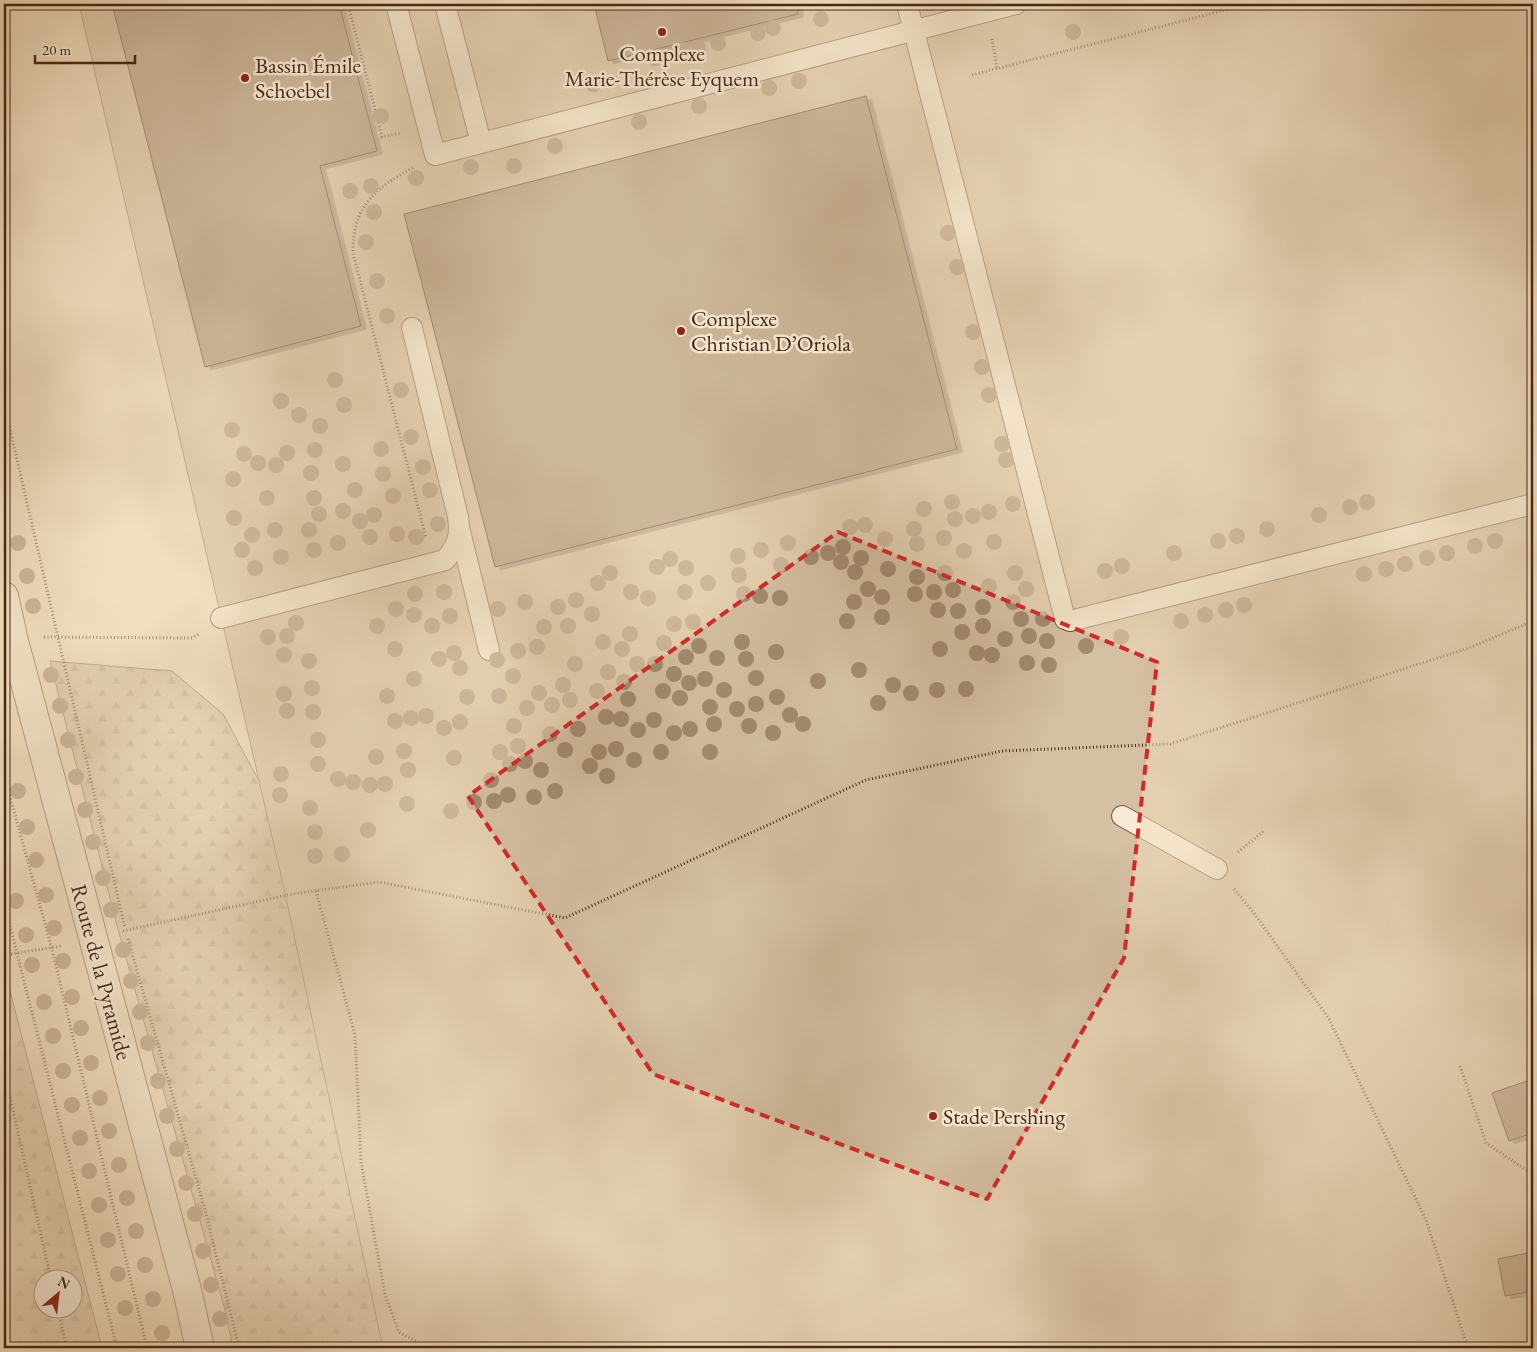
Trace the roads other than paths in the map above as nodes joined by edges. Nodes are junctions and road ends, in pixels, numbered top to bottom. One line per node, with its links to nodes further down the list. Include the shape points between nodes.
1 (396, 4): 6 (lane, via 435,155)
2 (446, 4): 6 (lane)
3 (906, 4): 5 (lane)
4 (1016, 4): 5 (lane)
5 (913, 30): 6 (lane); 8 (lane, via 1065,619 1070,621)
6 (481, 143)
7 (412, 328): 9 (lane)
8 (1533, 504)
9 (460, 530): 11 (lane, via 457,546 445,560); 12 (lane)
10 (4, 596): 15 (street, Route de la Pyramide)
11 (221, 618)
12 (489, 650)
13 (1122, 816): 14 (lane)
14 (1217, 869)
15 (200, 1348)

